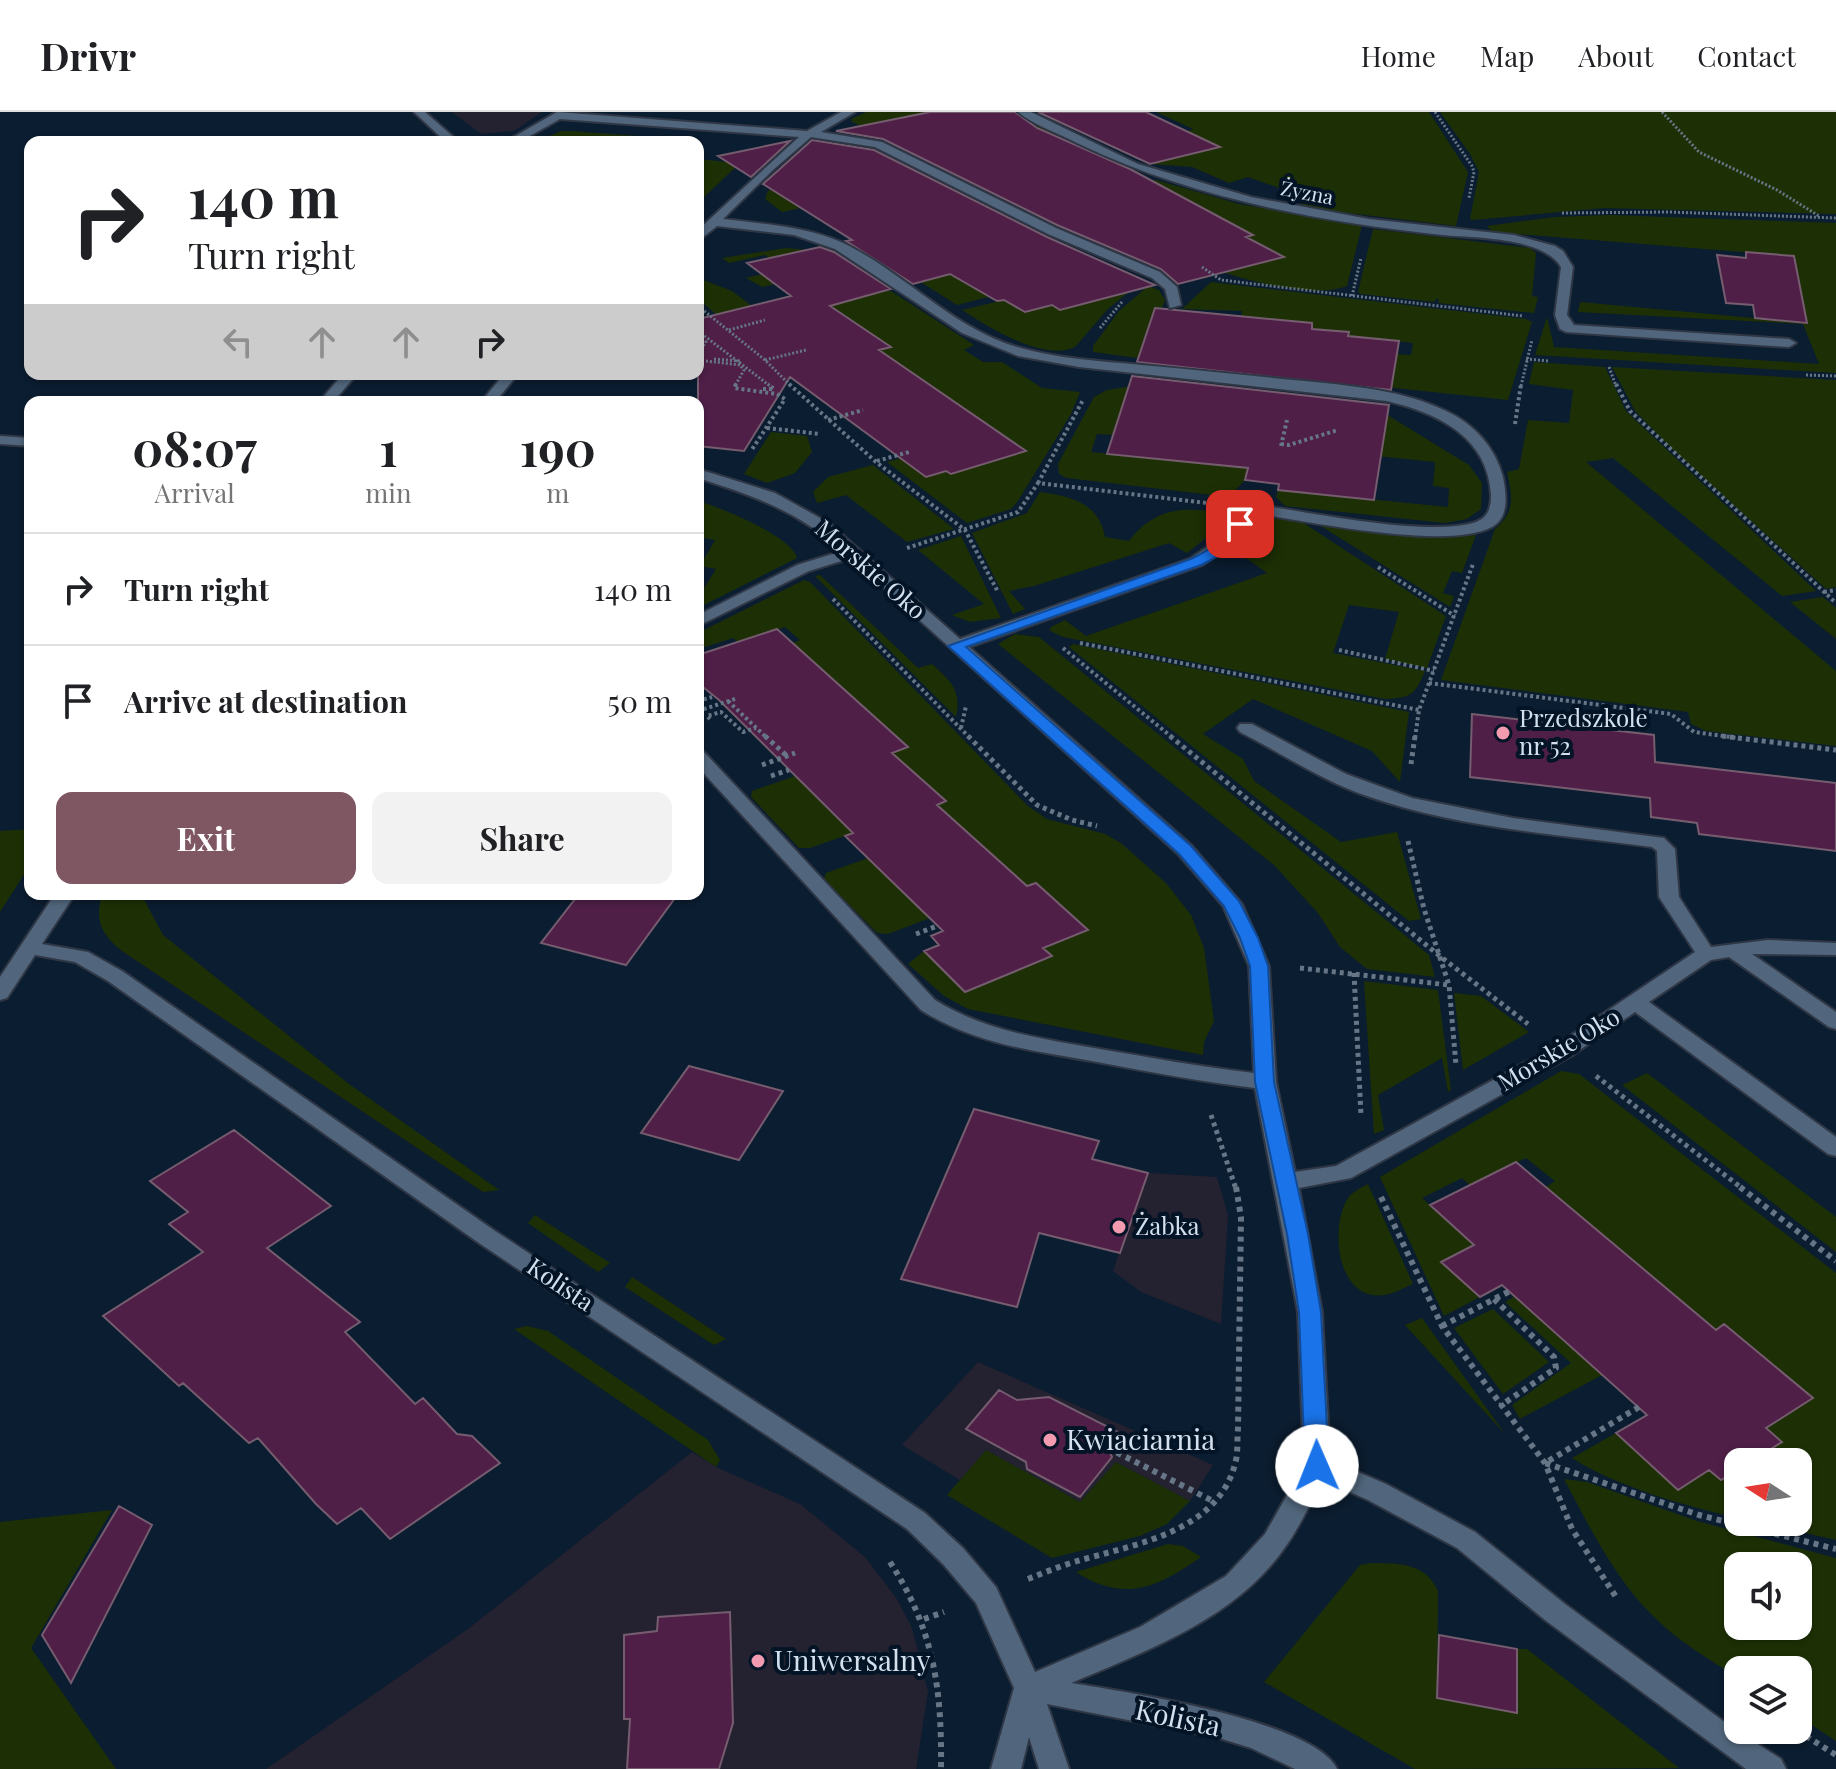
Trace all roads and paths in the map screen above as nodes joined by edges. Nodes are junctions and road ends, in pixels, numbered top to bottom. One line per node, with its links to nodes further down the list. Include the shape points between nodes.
1 (419, 112): 8 (street)
2 (850, 112): 7 (street)
3 (1023, 112): 15 (street, Żyzna, via 1134,166 1207,189 1302,212)
4 (1435, 112): 15 (path, via 1474,172)
5 (1662, 112): 11 (path, via 1699,152)
6 (562, 114): 7 (street); 9 (street)
7 (806, 135): 13 (street); 18 (street, via 854,138 891,150 1052,231 1156,275 1174,291)
8 (446, 136)
9 (522, 136)
10 (1555, 213): 11 (path)
11 (1820, 217): 12 (path)
12 (1836, 218)
13 (714, 222): 14 (street); 31 (street, via 838,246 991,343)
14 (704, 231)
15 (1460, 234): 17 (street, Żyzna, via 1551,249 1567,267)
16 (1221, 280): 20 (path)
17 (1564, 291): 20 (path, via 1544,299); 24 (street, Żyzna, via 1565,326 1580,331)
18 (1175, 305)
19 (704, 311): 22 (path)
20 (1540, 317): 46 (path, via 1516,407 1513,467)
21 (765, 320): 22 (path)
22 (728, 330): 27 (path)
23 (704, 338): 29 (path)
24 (1789, 343)
25 (806, 350): 27 (path)
26 (704, 360): 29 (path)
27 (765, 360): 38 (path)
28 (704, 361): 34 (path, via 743,367)
29 (741, 361): 34 (path, via 774,389)
30 (1608, 364): 54 (path, via 1630,411)
31 (1100, 365): 46 (street, via 1402,400 1451,418 1473,433); 48 (path)
32 (345, 380): 35 (street)
33 (506, 380): 36 (street)
34 (734, 388): 40 (path, via 783,396 767,428)
35 (331, 396)
36 (493, 396)
37 (863, 410): 38 (path)
38 (828, 420): 45 (path)
39 (1287, 423): 43 (path)
40 (820, 434)
41 (0, 440): 42 (street)
42 (24, 442)
43 (1281, 447)
44 (909, 452): 45 (path)
45 (876, 462): 50 (path)
46 (1492, 467): 49 (street, via 1498,488 1496,511 1488,523 1468,528 1416,528)
47 (704, 475): 51 (street, Morskie Oko, via 794,507)
48 (1038, 483): 49 (path); 50 (path, via 1018,512)
49 (1248, 508): 57 (street, via 1218,551)
50 (965, 530): 51 (path); 57 (path)
51 (859, 556): 52 (street); 59 (street, Morskie Oko)
52 (803, 568): 56 (street); 75 (path, via 1037,805)
53 (1836, 590): 54 (path)
54 (1823, 592): 55 (path)
55 (1836, 603)
56 (704, 618)
57 (1015, 625): 58 (path, via 1025,633); 59 (street)
58 (1050, 638): 68 (path); 87 (path)
59 (955, 646): 81 (street, Morskie Oko, via 1185,850 1232,904)
60 (1339, 650): 61 (path)
61 (1434, 671)
62 (1429, 683): 70 (path, via 1671,714 1694,732)
63 (712, 697): 65 (path)
64 (738, 698): 66 (path)
65 (704, 699)
66 (728, 701): 67 (path); 72 (path)
67 (704, 709)
68 (1419, 710)
69 (1246, 728): 80 (street, via 1349,781 1395,798 1483,817 1657,842 1666,849 1669,897)
70 (1836, 750)
71 (795, 753): 72 (path)
72 (787, 756): 73 (path)
73 (777, 760)
74 (704, 762): 88 (street, via 928,1005 945,1017 965,1027 1057,1048)
75 (1102, 827)
76 (61, 900): 77 (street)
77 (30, 948): 84 (street); 107 (street, Kolista, via 81,957 115,976 487,1237 916,1521 986,1595)
78 (1731, 949): 79 (street, Morskie Oko); 80 (street, Morskie Oko); 86 (street)
79 (1836, 949)
80 (1706, 954): 85 (street, Morskie Oko)
81 (1259, 966): 82 (path); 89 (street, Morskie Oko)
82 (1354, 973): 83 (path); 91 (path)
83 (1449, 985)
84 (0, 993)
85 (1636, 1003): 87 (street, Morskie Oko); 90 (street)
86 (1836, 1022)
87 (1563, 1051): 91 (street, Morskie Oko); 93 (path)
88 (1208, 1076): 89 (street); 102 (path, via 1202,1105 1212,1116 1228,1157 1241,1217 1236,1460)
89 (1265, 1082): 92 (street, Morskie Oko)
90 (1836, 1148)
91 (1364, 1161): 92 (street, Morskie Oko, via 1343,1172); 96 (path)
92 (1286, 1180): 101 (street, Morskie Oko, via 1310,1312)
93 (1836, 1261)
94 (1510, 1291): 95 (path)
95 (1494, 1299): 96 (path); 97 (path, via 1554,1357 1556,1368)
96 (1442, 1326): 97 (path)
97 (1500, 1406): 100 (path)
98 (1639, 1407): 100 (path)
99 (1108, 1448): 102 (path)
100 (1545, 1463): 103 (path, via 1699,1515); 106 (path, via 1579,1542)
101 (1317, 1466): 107 (street, via 1274,1542 1236,1584 1150,1636); 114 (street, via 1466,1540 1579,1630)
102 (1215, 1502): 105 (path, via 1180,1530)
103 (1836, 1549)
104 (883, 1552): 110 (path, via 924,1619 940,1680)
105 (1070, 1563)
106 (1630, 1611)
107 (1028, 1688): 111 (street); 112 (street, Kolista); 113 (street, Kolista, via 1221,1726 1261,1738)
108 (1812, 1740): 109 (path)
109 (1836, 1755)
110 (941, 1769)
111 (1006, 1769)
112 (1054, 1769)
113 (1322, 1769)
114 (1771, 1769)

